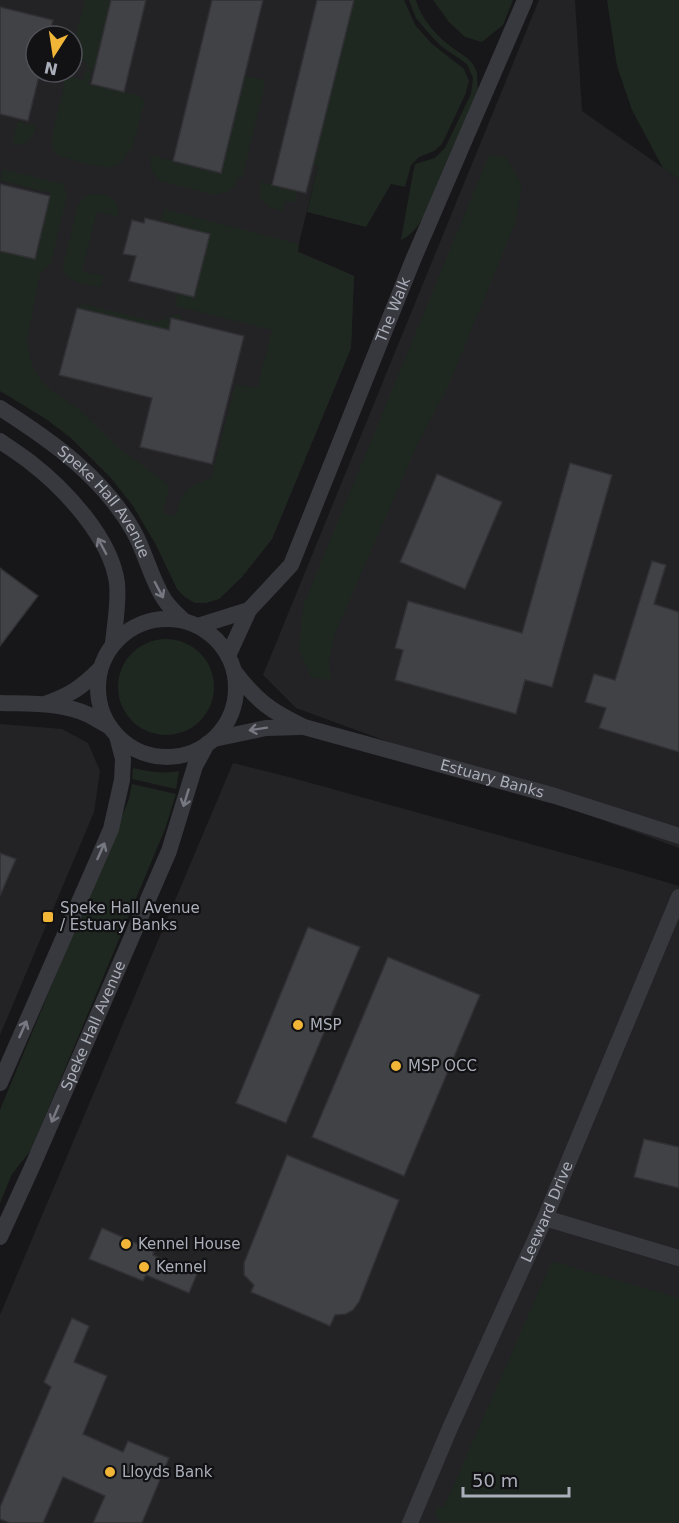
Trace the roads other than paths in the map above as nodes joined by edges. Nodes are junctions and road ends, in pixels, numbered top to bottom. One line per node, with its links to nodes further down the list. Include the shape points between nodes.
1 (525, 0): 4 (street, The Walk, via 413,260 291,565)
2 (0, 408): 5 (street, Speke Hall Avenue, one-way to 5, via 64,452 113,502 133,531 165,601)
3 (0, 441): 6 (street, Speke Hall Avenue, one-way to 3, via 117,584 102,543 62,491 31,462)
4 (249, 610): 5 (street, The Walk); 7 (street, The Walk)
5 (190, 623): 6 (street, via 147,621); 7 (street, via 215,639)
6 (114, 643): 8 (street)
7 (231, 663): 11 (street, Estuary Banks, via 250,692 281,716); 13 (street, via 236,687 234,706 226,724)
8 (100, 669): 10 (street, via 84,685); 12 (street, via 100,709)
9 (0, 703): 10 (street)
10 (45, 704): 12 (street, via 88,715)
11 (304, 727): 13 (street, Estuary Banks, one-way to 13, via 266,728); 14 (street, Estuary Banks, via 555,796)
12 (113, 732): 13 (street, via 145,754 166,757 188,754); 16 (street, one-way to 12, via 111,829 123,759)
13 (210, 741): 18 (street, Speke Hall Avenue, one-way to 18, via 195,766 170,851)
14 (679, 836)
15 (679, 897): 17 (street, Leeward Drive)
16 (0, 1083)
17 (545, 1218): 19 (street); 20 (street, Leeward Drive)
18 (0, 1237)
19 (679, 1258)
20 (410, 1523)

